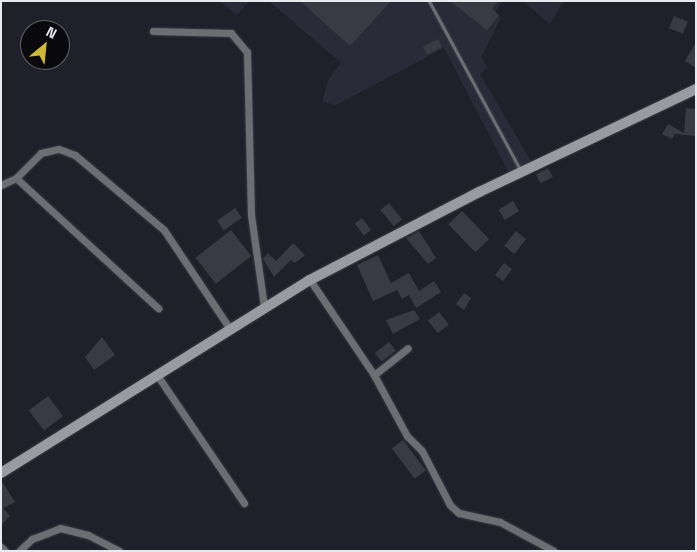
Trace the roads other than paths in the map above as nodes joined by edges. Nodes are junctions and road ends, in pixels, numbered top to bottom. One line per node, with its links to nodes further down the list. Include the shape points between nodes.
1 (429, 1): 4 (lane)
2 (153, 31): 8 (street, via 231,33 247,52 251,214)
3 (696, 89): 4 (street)
4 (522, 174): 7 (street)
5 (16, 178): 6 (street); 9 (street); 10 (street, via 42,153 59,149 75,155 164,230)
6 (1, 185)
7 (310, 280): 8 (street); 13 (street)
8 (264, 306): 10 (street)
9 (158, 308)
10 (230, 329): 12 (street)
11 (408, 348): 13 (street)
12 (157, 375): 14 (street); 15 (street)
13 (374, 375): 20 (street, via 450,505 459,513 500,522)
14 (1, 473)
15 (244, 503)
16 (1, 547): 17 (street)
17 (5, 551)
18 (19, 551): 19 (street, via 32,538 60,528 88,534)
19 (119, 551)
20 (554, 551)

